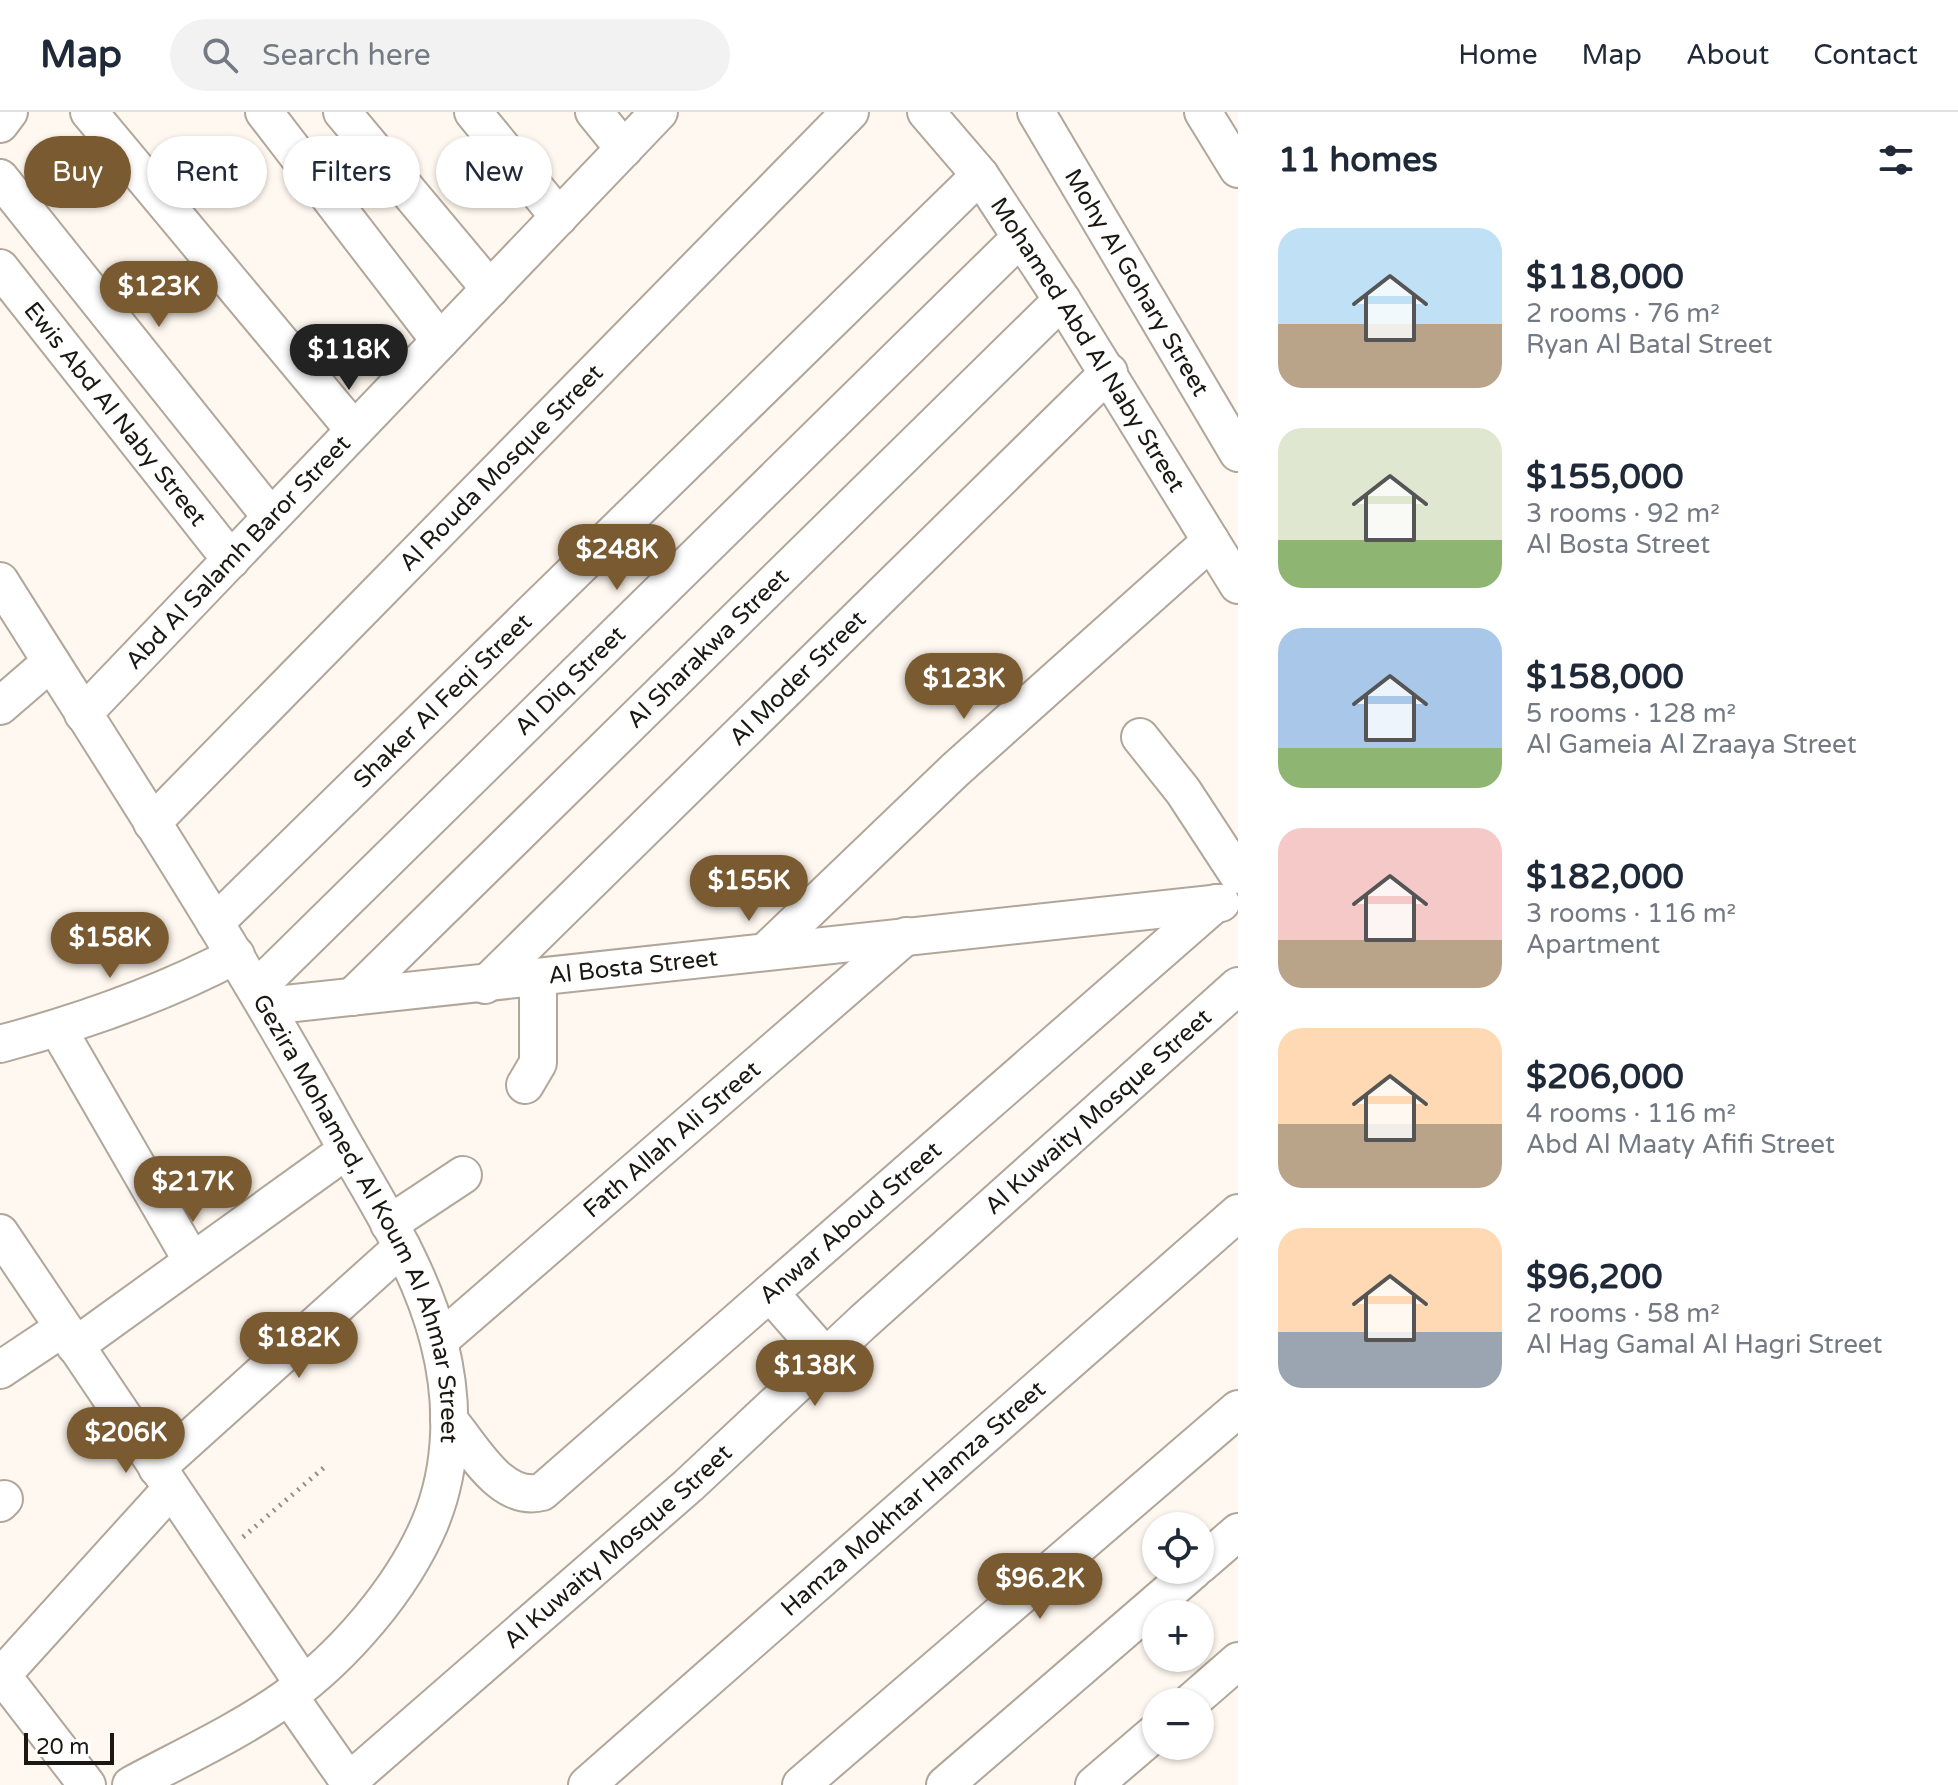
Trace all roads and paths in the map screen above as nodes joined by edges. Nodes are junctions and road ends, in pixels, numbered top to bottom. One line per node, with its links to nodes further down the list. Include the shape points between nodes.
1 (89, 112): 22 (street)
2 (264, 112): 20 (street)
3 (342, 112): 18 (street)
4 (473, 112): 15 (street)
5 (594, 112): 11 (street)
6 (659, 112): 11 (street, Abd Al Salamh Baror Street)
7 (850, 112): 33 (street, Al Rouda Mosque Street)
8 (1036, 112): 23 (street, Mohy Al Gohary Street)
9 (1203, 112): 12 (street)
10 (944, 118): 13 (street, Mohamed Abd Al Naby Street)
11 (624, 149): 15 (street, Abd Al Salamh Baror Street)
12 (1238, 169)
13 (980, 175): 16 (street, Mohamed Abd Al Naby Street); 36 (street, Shaker Al Feqi Street)
14 (0, 178): 24 (street)
15 (559, 217): 18 (street, Abd Al Salamh Baror Street)
16 (1020, 238): 19 (street, Mohamed Abd Al Naby Street); 44 (street, Al Diq Street)
17 (0, 268): 26 (street, Ewis Abd Al Naby Street)
18 (490, 289): 20 (street, Abd Al Salamh Baror Street)
19 (1062, 300): 21 (street, Mohamed Abd Al Naby Street); 43 (street, Al Sharakwa Street)
20 (440, 341): 22 (street, Abd Al Salamh Baror Street)
21 (1109, 372): 25 (street, Mohamed Abd Al Naby Street); 41 (street, Al Moder Street)
22 (354, 430): 24 (street, Abd Al Salamh Baror Street)
23 (1238, 453)
24 (271, 517): 26 (street, Abd Al Salamh Baror Street)
25 (1211, 541): 28 (street, Mohamed Abd Al Naby Street); 38 (street, via 955,770)
26 (231, 560): 31 (street, Abd Al Salamh Baror Street)
27 (0, 581): 29 (street, Gezira Mohamed, Al Koum Al Ahmar Street)
28 (1238, 585)
29 (51, 662): 30 (street); 31 (street, Gezira Mohamed, Al Koum Al Ahmar Street)
30 (0, 706)
31 (83, 714): 33 (street, Gezira Mohamed, Al Koum Al Ahmar Street)
32 (1140, 737): 34 (street)
33 (152, 823): 36 (street, Gezira Mohamed, Al Koum Al Ahmar Street)
34 (1238, 875)
35 (1227, 902): 37 (street, Al Bosta Street); 54 (street, Anwar Aboud Street)
36 (215, 923): 39 (street, Gezira Mohamed, Al Koum Al Ahmar Street)
37 (906, 936): 38 (street, Al Bosta Street); 56 (street, Fath Allah Ali Street)
38 (765, 952): 40 (street, Al Bosta Street)
39 (236, 955): 44 (street, Gezira Mohamed, Al Koum Al Ahmar Street); 45 (street, via 179,985)
40 (538, 979): 41 (street, Al Bosta Street); 47 (street, via 538,1063)
41 (485, 985): 43 (street, Al Bosta Street)
42 (1238, 986): 57 (street, Al Kuwaity Mosque Street)
43 (352, 997): 44 (street, Al Bosta Street)
44 (262, 998): 48 (street, Gezira Mohamed, Al Koum Al Ahmar Street)
45 (58, 1029): 46 (street); 53 (street)
46 (0, 1044)
47 (525, 1085)
48 (347, 1150): 52 (street, Gezira Mohamed, Al Koum Al Ahmar Street); 53 (street)
49 (463, 1175): 52 (street)
50 (1238, 1213): 74 (street, Hamza Mokhtar Hamza Street)
51 (0, 1233): 55 (street)
52 (396, 1236): 56 (street, Gezira Mohamed, Al Koum Al Ahmar Street); 62 (street)
53 (192, 1261): 55 (street)
54 (770, 1293): 57 (street); 60 (street, Anwar Aboud Street, via 542,1492 529,1495 504,1485)
55 (69, 1337): 58 (street); 62 (street)
56 (439, 1341): 60 (street, Gezira Mohamed, Al Koum Al Ahmar Street, via 451,1400)
57 (826, 1357): 71 (street, Al Kuwaity Mosque Street)
58 (0, 1370)
59 (1238, 1409): 75 (street)
60 (449, 1420): 69 (street, Gezira Mohamed, Al Koum Al Ahmar Street, via 447,1460 431,1521 402,1577)
61 (327, 1465): 65 (path)
62 (164, 1478): 65 (street); 72 (street, via 5,1672 8,1683)
63 (1238, 1532): 64 (street)
64 (1214, 1553)
65 (218, 1559): 69 (street)
66 (1178, 1584): 76 (street)
67 (1238, 1661): 68 (street)
68 (1207, 1688)
69 (296, 1689): 71 (street); 73 (street, Gezira Mohamed, Al Koum Al Ahmar Street)
70 (1142, 1744): 77 (street)
71 (350, 1784)
72 (87, 1785)
73 (131, 1785)
74 (587, 1785)
75 (801, 1785)
76 (945, 1785)
77 (1094, 1785)

